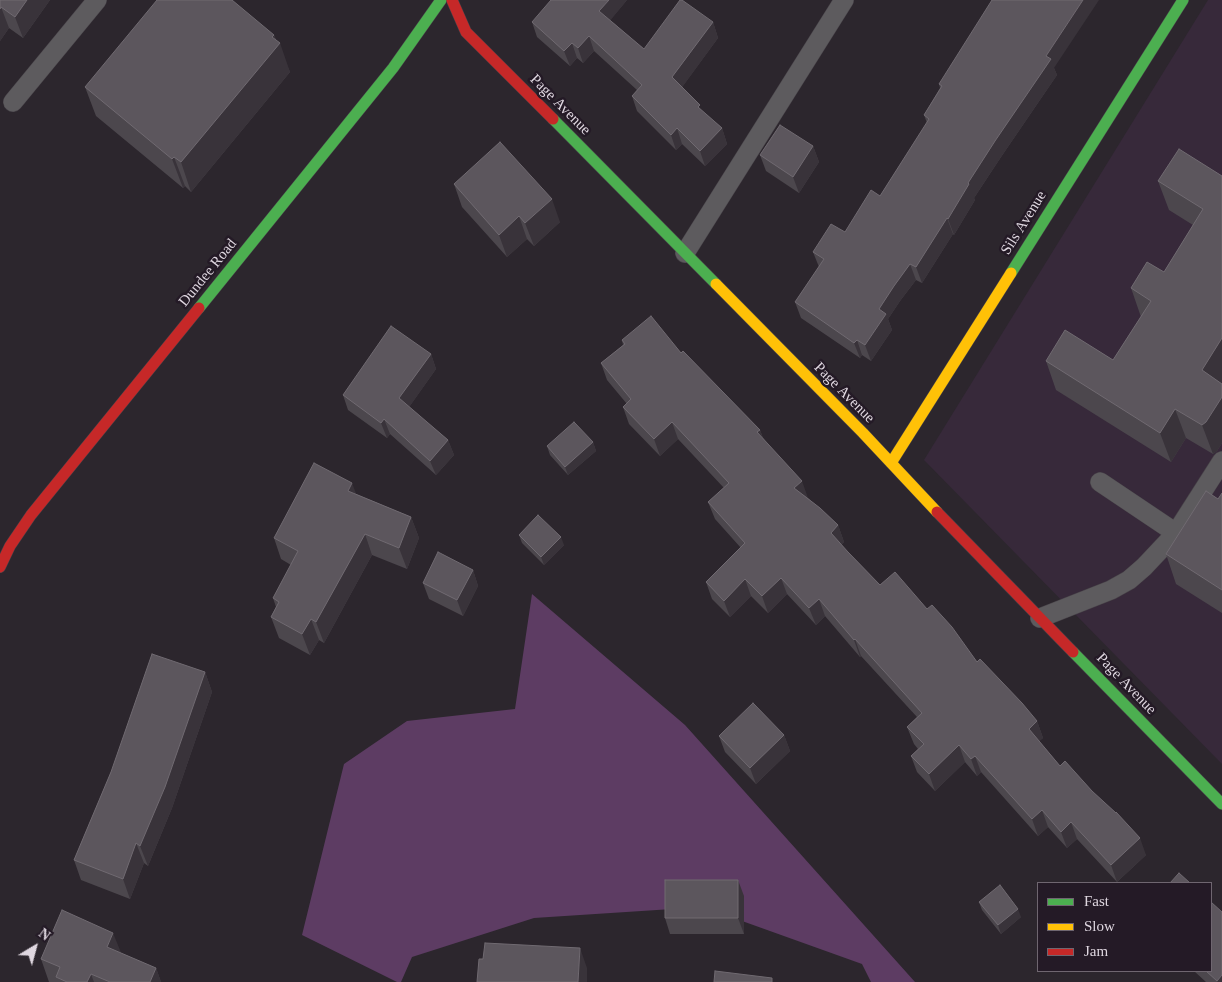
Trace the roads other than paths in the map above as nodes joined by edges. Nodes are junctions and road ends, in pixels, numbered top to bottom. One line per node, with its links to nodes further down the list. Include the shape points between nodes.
1 (97, 0): 6 (lane)
2 (440, 0): 12 (street, Dundee Road, via 393,68 31,516)
3 (452, 0): 7 (street, Page Avenue, via 466,32)
4 (844, 0): 7 (lane)
5 (1183, 0): 9 (street, Sils Avenue)
6 (13, 102)
7 (685, 253): 9 (street, Page Avenue)
8 (1222, 461): 11 (lane)
9 (890, 463): 13 (street, Page Avenue)
10 (1100, 482): 11 (lane)
11 (1176, 533): 13 (lane, via 1129,580)
12 (0, 567)
13 (1040, 618): 14 (street, Page Avenue)
14 (1222, 804)

